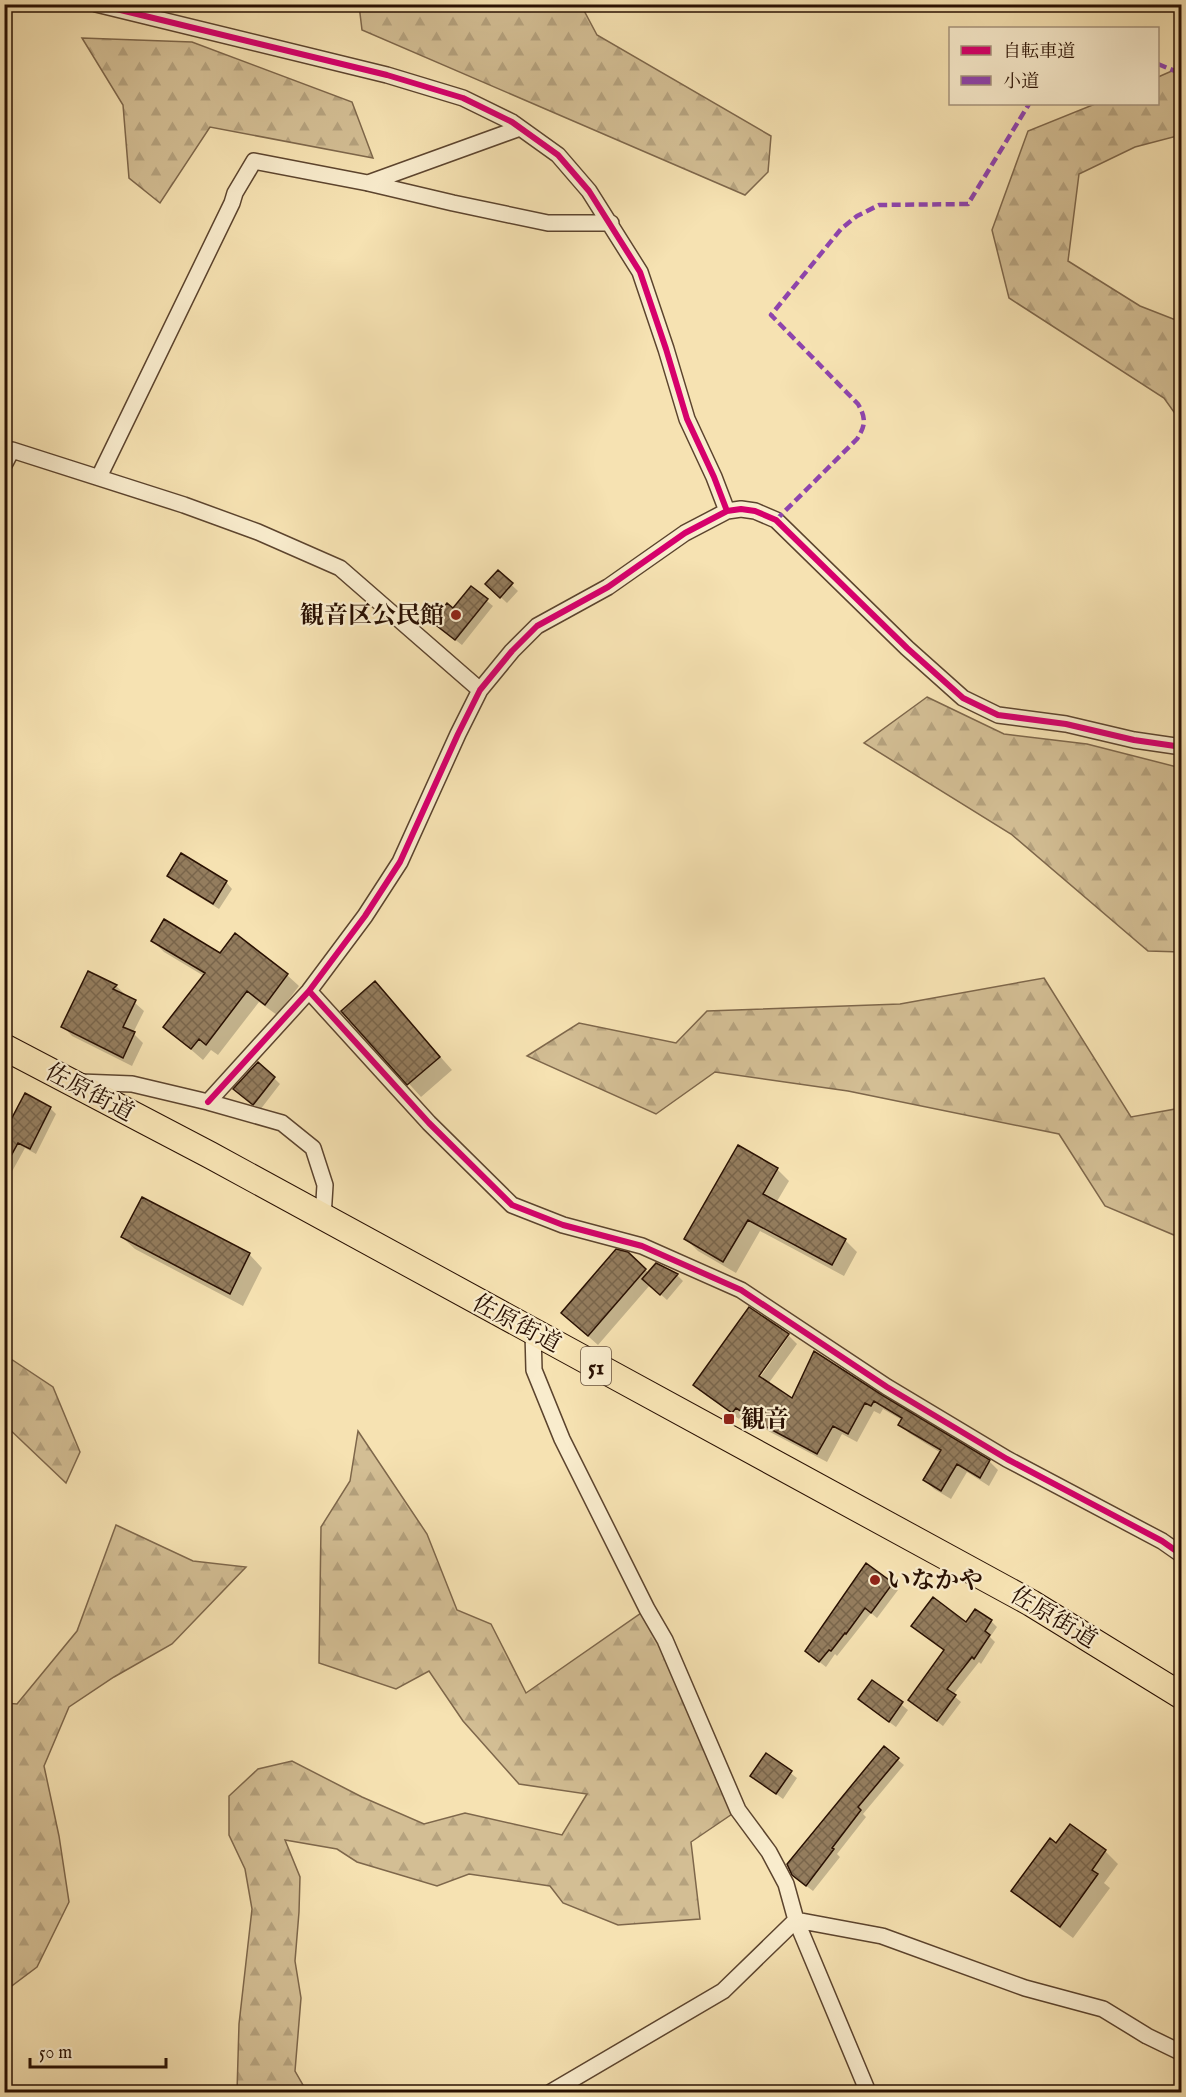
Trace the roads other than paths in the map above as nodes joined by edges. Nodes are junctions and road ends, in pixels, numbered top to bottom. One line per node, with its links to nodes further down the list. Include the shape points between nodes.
1 (96, 4): 2 (street, via 387,75 463,98)
2 (520, 128): 3 (street); 4 (street, via 558,155)
3 (368, 183): 4 (street, via 548,223); 6 (street, via 254,161)
4 (611, 224): 7 (street, via 640,272 687,419)
5 (4, 465): 6 (street, via 12,450)
6 (99, 477): 8 (street, via 258,532 340,568)
7 (727, 511): 8 (street, via 685,532 608,587 537,626); 9 (street, via 755,511 776,520 963,698 998,715)
8 (480, 690): 10 (street, via 400,862)
9 (1182, 747)
10 (309, 991): 13 (street); 16 (street, via 429,1123 512,1205 563,1225 642,1246 741,1290 897,1393 1007,1459 1162,1541)
11 (4, 1047): 12 (highway, 佐原街道 / 51)
12 (69, 1081): 13 (street, via 132,1084); 14 (highway, 佐原街道 / 51)
13 (208, 1102): 14 (street, via 282,1123 313,1148 325,1185)
14 (323, 1217): 15 (highway, 佐原街道 / 51)
15 (533, 1332): 17 (highway, 佐原街道 / 51, via 1031,1602); 18 (street, via 534,1370 562,1439 664,1640 738,1810 786,1884)
16 (1182, 1556)
17 (1182, 1696)
18 (796, 1920): 19 (street, via 882,1936 1025,1988 1103,2009); 20 (street, via 723,1991); 21 (street)
19 (1182, 2053)
20 (552, 2092)
21 (868, 2092)

